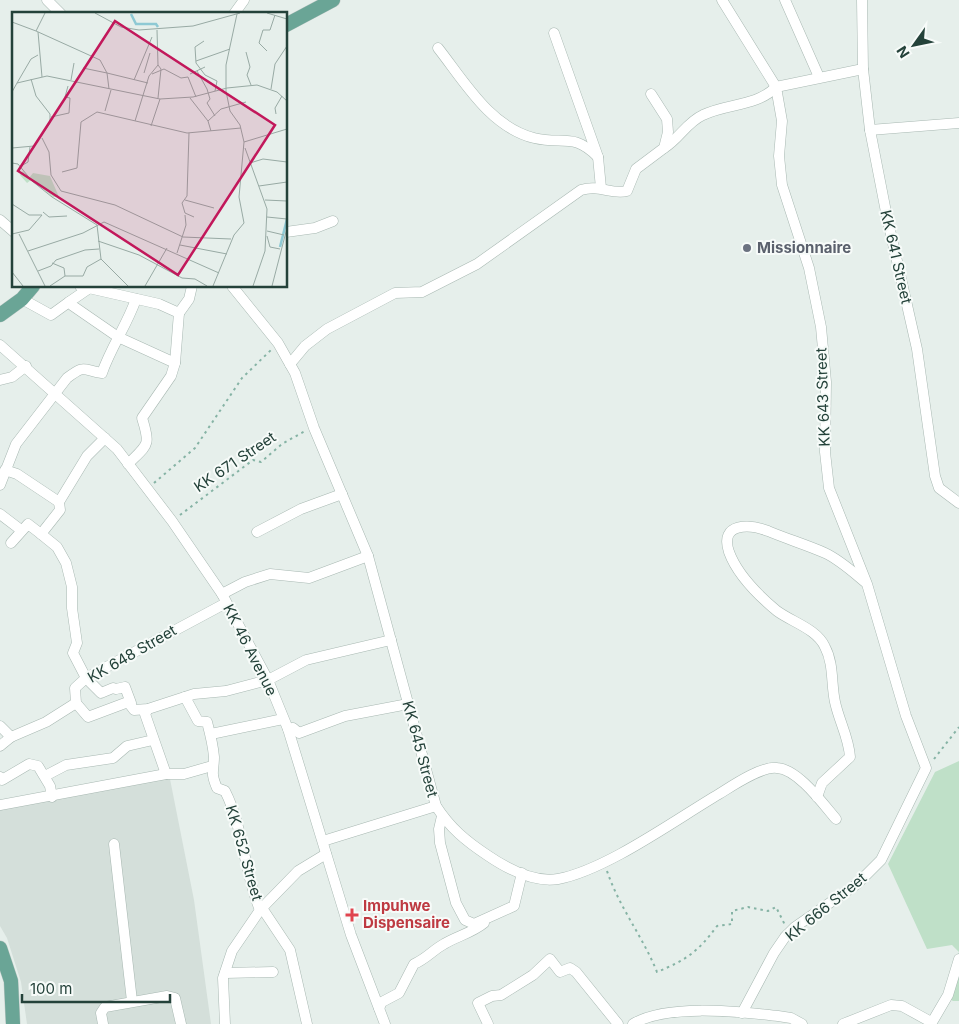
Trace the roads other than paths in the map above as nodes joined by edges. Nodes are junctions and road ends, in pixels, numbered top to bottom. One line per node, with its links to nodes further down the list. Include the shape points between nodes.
1 (47, 0): 7 (street)
2 (244, 0): 8 (street)
3 (333, 0): 9 (main road)
4 (722, 0): 14 (street, KK 643 Street)
5 (785, 0): 13 (street)
6 (862, 0): 12 (street, KK 641 Street)
7 (59, 12)
8 (235, 12)
9 (288, 24)
10 (554, 33): 19 (street)
11 (438, 48): 19 (street, via 491,114 534,138 580,142)
12 (863, 69): 13 (street); 17 (street, KK 641 Street)
13 (819, 77): 14 (street)
14 (776, 87): 18 (street, via 758,100 700,116); 54 (street, KK 643 Street, via 782,121 779,156 782,185 809,268 821,327 829,488)
15 (652, 94): 18 (street, via 667,119)
16 (959, 123): 17 (street)
17 (870, 130): 47 (street, KK 641 Street, via 917,349 935,476 939,488)
18 (664, 148): 20 (street, via 636,169 627,191)
19 (598, 157): 20 (street)
20 (601, 188): 37 (street, via 581,190 477,264 422,292 395,293 327,329 305,346)
21 (0, 220): 23 (street)
22 (333, 221): 24 (street, via 315,228)
23 (12, 230)
24 (288, 232)
25 (31, 288): 29 (main road)
26 (84, 288): 30 (street); 31 (street)
27 (191, 288): 32 (street)
28 (234, 288): 37 (street, KK 645 Street, via 278,343)
29 (22, 299): 31 (street, via 51,315); 33 (main road)
30 (136, 299): 32 (street); 34 (street)
31 (69, 302): 34 (street)
32 (179, 313): 36 (street)
33 (0, 315)
34 (118, 337): 36 (street); 40 (street, via 102,372 86,367 77,370 66,378)
35 (0, 345): 38 (street, KK 46 Avenue)
36 (175, 363): 42 (street, via 171,376 142,418 149,439 146,446)
37 (290, 364): 45 (street, KK 645 Street)
38 (26, 366): 39 (street, via 12,377); 40 (street, KK 46 Avenue)
39 (0, 380)
40 (56, 393): 41 (street, KK 46 Avenue); 43 (street, via 16,444)
41 (105, 438): 42 (street, KK 46 Avenue); 46 (street, via 88,456)
42 (128, 464): 55 (street, KK 46 Avenue, via 172,521)
43 (5, 470): 44 (street); 46 (street)
44 (0, 485)
45 (342, 494): 50 (street, via 301,509); 53 (street, KK 645 Street)
46 (59, 502): 51 (street, via 60,510)
47 (959, 503)
48 (0, 514): 49 (street)
49 (21, 530): 51 (street, via 28,524); 52 (street)
50 (257, 532)
51 (41, 534): 57 (street, via 66,563 78,643 73,653)
52 (11, 543)
53 (368, 556): 55 (street, KK 648 Street, via 309,578 270,574 245,582); 56 (street, KK 645 Street)
54 (867, 584): 72 (street, KK 643 Street, via 906,716); 77 (street, via 826,554 759,528 737,527 731,531 727,541 732,558 746,580 777,611 825,644 835,701 850,757 822,783)
55 (224, 598): 57 (street, KK 648 Street); 58 (street, KK 46 Avenue)
56 (391, 640): 58 (street, via 306,660); 62 (street, KK 645 Street)
57 (86, 678): 60 (street, KK 648 Street, via 75,688); 61 (street, via 101,692 125,687)
58 (268, 680): 59 (street); 64 (street, KK 46 Avenue)
59 (185, 697): 63 (street); 67 (street, via 198,721 207,722)
60 (76, 703): 61 (street, via 88,717); 68 (street, via 46,722)
61 (130, 703): 63 (street, via 134,710)
62 (408, 704): 66 (street, via 353,714 299,733 293,728); 79 (street, KK 645 Street)
63 (148, 709): 69 (street, via 146,714)
64 (283, 719): 66 (street, KK 46 Avenue); 67 (street)
65 (0, 726): 68 (street)
66 (288, 729): 82 (street, KK 46 Avenue)
67 (211, 734): 71 (street, KK 652 Street)
68 (12, 737): 70 (street)
69 (153, 740): 73 (street); 74 (street, via 127,746 113,758 66,765)
70 (0, 746)
71 (212, 766): 73 (street, via 184,774); 86 (street, KK 652 Street, via 217,788 225,791 232,804 250,886)
72 (926, 768): 94 (street, KK 666 Street, via 882,860 857,884 789,934 774,953)
73 (166, 774): 76 (street)
74 (45, 776): 75 (street, via 38,766 29,764 6,779); 76 (street)
75 (0, 777)
76 (52, 797): 78 (street)
77 (817, 797): 81 (street, KK 645 Street); 85 (street, KK 645 Street, via 791,772 776,767 743,780 603,862 557,879 533,878)
78 (0, 805)
79 (436, 806): 80 (street, KK 645 Street); 82 (street)
80 (442, 816): 85 (street, KK 645 Street, via 462,838 502,866); 87 (street, via 440,843 456,903 465,920 474,924)
81 (836, 819)
82 (323, 841): 84 (street, KK 46 Avenue)
83 (114, 844): 92 (street)
84 (326, 854): 86 (street, via 298,871); 93 (street, KK 46 Avenue, via 351,935)
85 (522, 873): 87 (street, via 514,906)
86 (261, 909): 91 (street, via 232,951); 100 (street, via 290,950)
87 (488, 920): 93 (street, via 414,964 399,993 382,1002)
88 (0, 948): 96 (main road, via 11,981)
89 (959, 959): 95 (street, via 948,995)
90 (273, 972): 91 (street)
91 (225, 973): 99 (street)
92 (132, 1001): 97 (street, via 101,1010); 98 (street, via 167,996 176,998)
93 (379, 1008): 101 (street, KK 46 Avenue)
94 (742, 1012): 104 (street, via 690,1011 651,1016); 105 (street, via 791,1018)
95 (931, 1023): 106 (street, via 902,1006 891,1005)
96 (12, 1024)
97 (102, 1024)
98 (181, 1024)
99 (225, 1024)
100 (307, 1024)
101 (385, 1024)
102 (488, 1024): 103 (street, via 478,1004 507,992 550,959 560,972 570,968 576,972)
103 (618, 1024)
104 (633, 1024)
105 (802, 1024)
106 (843, 1024)

